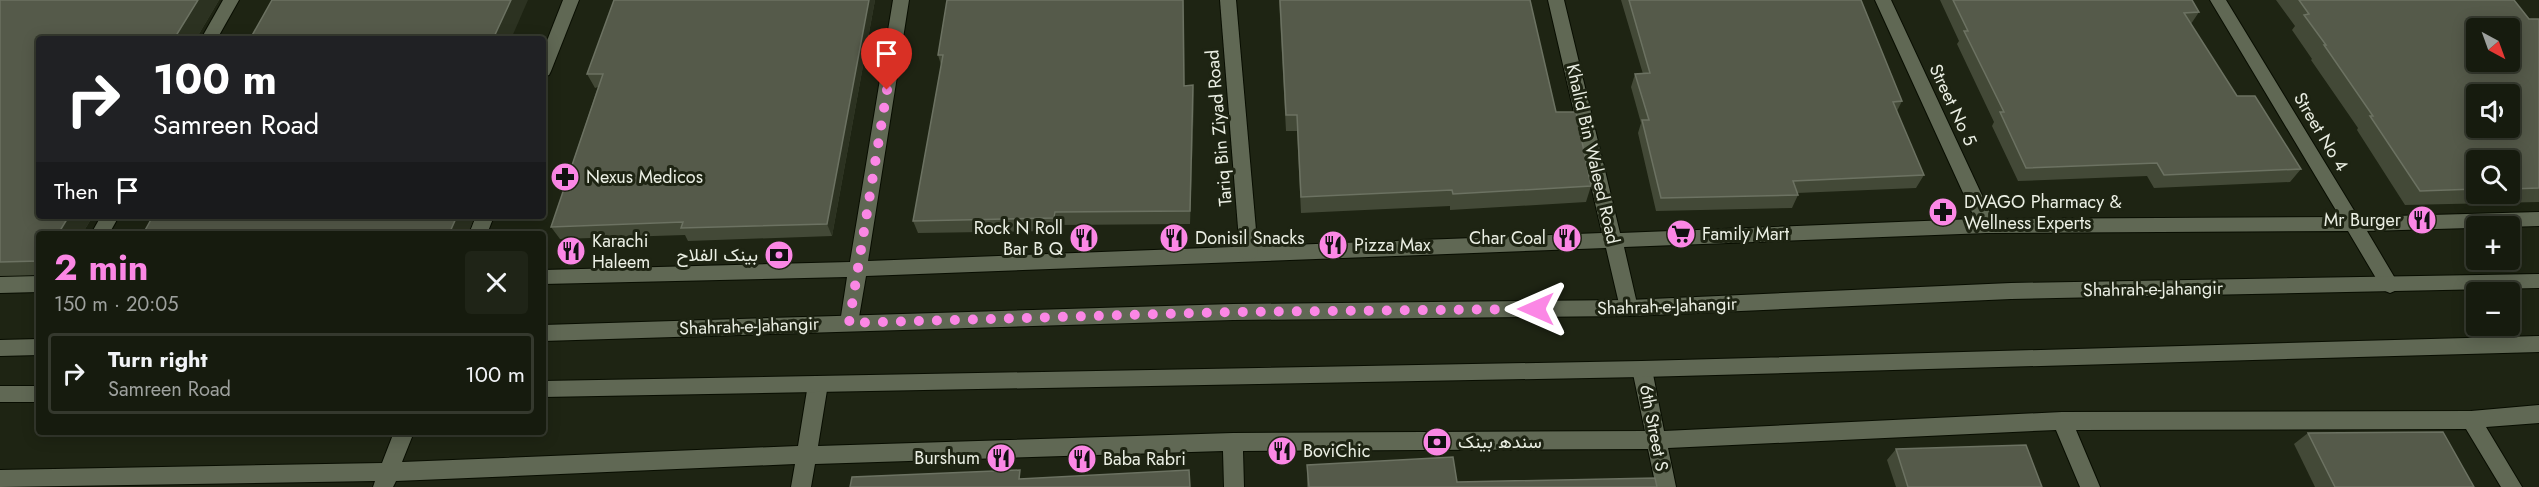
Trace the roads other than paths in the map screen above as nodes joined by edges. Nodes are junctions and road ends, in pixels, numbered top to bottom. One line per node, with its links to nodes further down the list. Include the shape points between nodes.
1 (231, 0): 8 (street)
2 (571, 0): 9 (street)
3 (902, 0): 15 (street)
4 (1228, 0): 14 (street, Tariq Bin Ziyad Road)
5 (1556, 0): 13 (street, Khalid Bin Waleed Road)
6 (1883, 0): 12 (street, Street No 5)
7 (2218, 0): 11 (street, Street No 4)
8 (211, 36)
9 (546, 63)
10 (2539, 219): 11 (street)
11 (2354, 224): 12 (street); 20 (street, Street No 4)
12 (1988, 226): 13 (street)
13 (1614, 241): 14 (street); 21 (street, Khalid Bin Waleed Road)
14 (1249, 254): 15 (street)
15 (857, 269): 16 (street); 22 (street)
16 (546, 277)
17 (2539, 281): 20 (street, Shahrah-e-Jahangir)
18 (36, 284): 19 (street)
19 (0, 285)
20 (2390, 285): 21 (street, Shahrah-e-Jahangir, via 2011,291)
21 (1629, 308): 22 (street, Shahrah-e-Jahangir, via 1233,312)
22 (849, 323): 23 (street, Shahrah-e-Jahangir)
23 (546, 333)
24 (2539, 344): 27 (street)
25 (36, 347): 26 (street)
26 (0, 348)
27 (1642, 369): 28 (street); 36 (street, 6th Street S)
28 (818, 384): 29 (street); 38 (street)
29 (546, 389)
30 (0, 394): 31 (street)
31 (36, 394)
32 (2539, 414): 33 (street)
33 (2471, 420): 34 (street); 45 (street)
34 (2062, 421): 36 (street); 44 (street)
35 (403, 435): 40 (street)
36 (1656, 440): 37 (street); 43 (street, 6th Street S)
37 (1233, 442): 38 (street); 42 (street)
38 (806, 455): 40 (street); 41 (street)
39 (0, 479): 40 (street)
40 (386, 479)
41 (801, 487)
42 (1234, 487)
43 (1666, 487)
44 (2090, 487)
45 (2512, 487)

